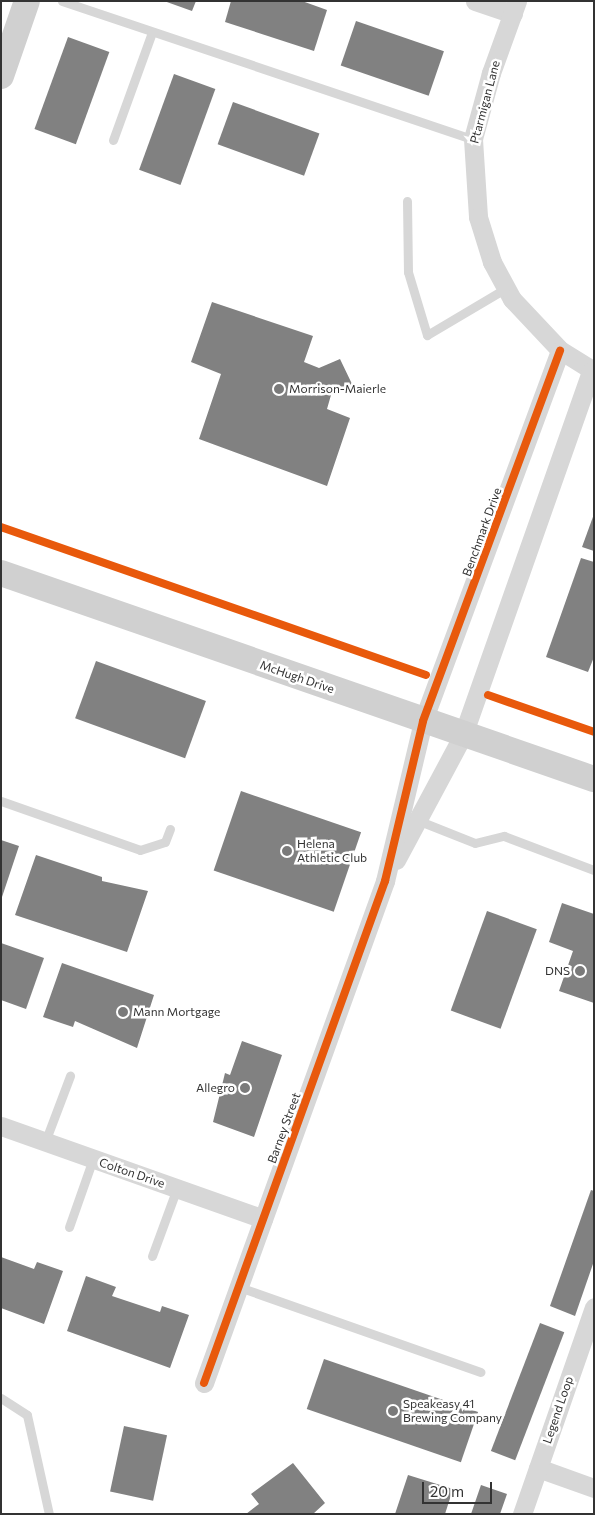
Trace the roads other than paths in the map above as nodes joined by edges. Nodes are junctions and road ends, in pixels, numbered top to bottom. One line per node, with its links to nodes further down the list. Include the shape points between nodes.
1 (27, 1): 6 (street)
2 (62, 1): 5 (lane)
3 (474, 1): 4 (street)
4 (515, 8): 8 (street, Ptarmigan Lane)
5 (152, 32): 7 (lane); 8 (lane)
6 (1, 76)
7 (113, 140)
8 (473, 140): 10 (street, Ptarmigan Lane, via 478,217 492,262)
9 (407, 201): 10 (lane, via 408,272 427,335)
10 (506, 288): 11 (street, Ptarmigan Lane, via 537,330)
11 (560, 350): 12 (street, Ptarmigan Lane); 14 (street, Benchmark Drive)
12 (593, 371): 15 (street)
13 (1, 573): 14 (street, McHugh Drive)
14 (423, 720): 15 (street, McHugh Drive); 21 (street, Benchmark Drive)
15 (463, 734): 16 (street, McHugh Drive); 18 (street)
16 (594, 779)
17 (1, 801): 19 (lane, via 140,850 160,845)
18 (417, 820): 20 (lane, via 475,842 504,836); 21 (street)
19 (170, 829)
20 (594, 870)
21 (385, 881): 27 (street, Barney Street)
22 (70, 1076): 24 (lane)
23 (1, 1126): 24 (street, Colton Drive)
24 (45, 1142): 25 (street, Colton Drive)
25 (93, 1159): 26 (street, Colton Drive); 28 (lane)
26 (176, 1188): 27 (street, Colton Drive); 29 (lane)
27 (264, 1218): 30 (street, Barney Street)
28 (69, 1227)
29 (152, 1256)
30 (239, 1287): 32 (lane); 33 (street, Barney Street)
31 (594, 1307): 35 (street, Legend Loop)
32 (480, 1372)
33 (204, 1383)
34 (1, 1398): 37 (lane, via 27,1415)
35 (538, 1468): 36 (street); 38 (street, Legend Loop)
36 (594, 1488)
37 (49, 1514)
38 (522, 1514)

